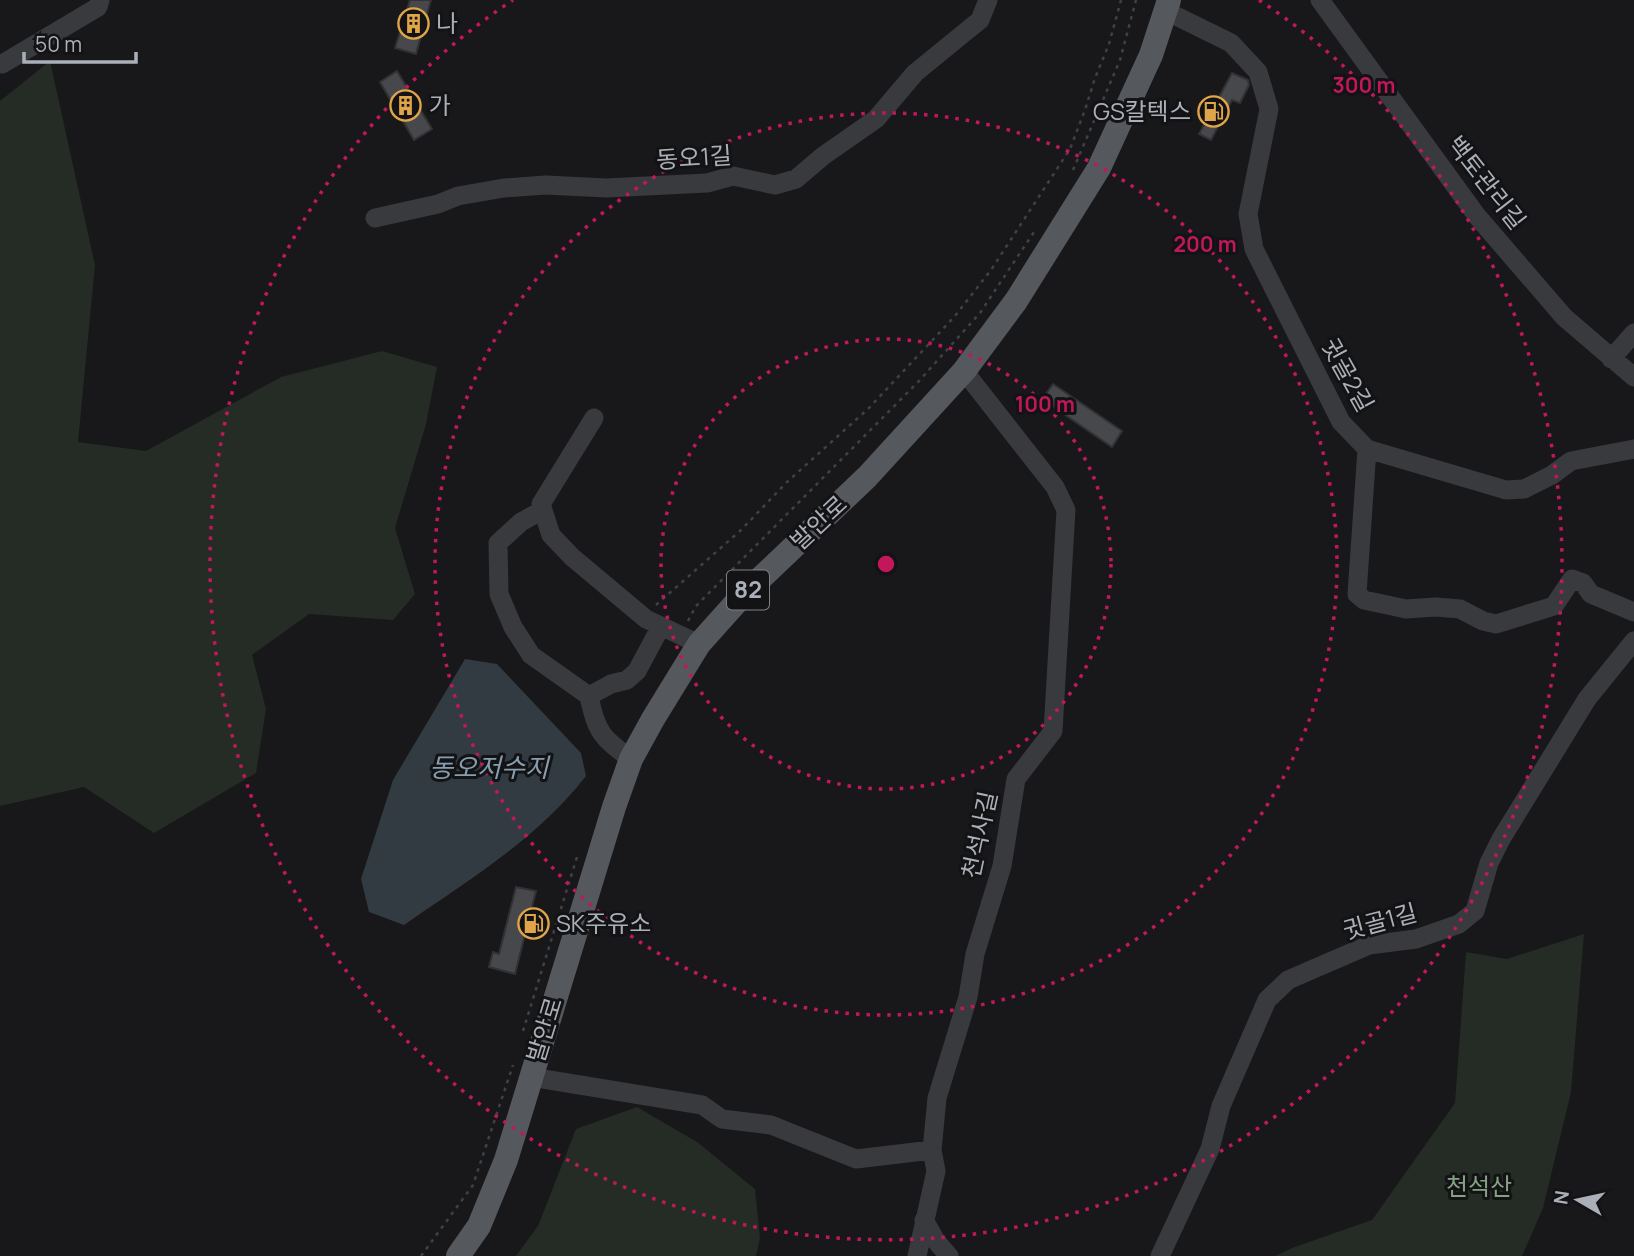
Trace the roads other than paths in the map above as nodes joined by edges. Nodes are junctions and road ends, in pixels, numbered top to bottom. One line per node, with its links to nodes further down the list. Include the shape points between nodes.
1 (100, 0): 5 (lane, via 98,7)
2 (988, 0): 6 (lane, 동오1길, via 980,20 915,73 876,119 796,179 775,185 733,176 707,183 505,188)
3 (1320, 0): 8 (lane, 백토관리길, via 1477,216 1564,317)
4 (1167, 5): 9 (main road, 발안로 / 82, via 1150,55 1099,168 1016,301); 12 (lane, 귓골2길, via 1231,43 1258,72 1269,109 1248,214 1254,249 1341,422)
5 (2, 64)
6 (375, 218)
7 (1634, 333): 8 (lane)
8 (1611, 359): 10 (lane, 백토관리길)
9 (964, 371): 17 (main road, 발안로 / 82, via 867,477); 22 (lane, 천석사길, via 1055,487 1066,510 1053,731 1016,779 1002,866 937,1098)
10 (1634, 377)
11 (594, 418): 14 (lane, via 541,504)
12 (1367, 449): 13 (lane, via 1506,490 1524,489 1571,461); 15 (lane, 귓골2길, via 1357,594 1364,600 1406,609 1460,609 1496,624 1554,606 1572,579 1583,583 1591,594)
13 (1634, 449)
14 (543, 510): 16 (lane, via 551,535 572,557); 19 (lane, via 498,542 499,594 531,655)
15 (1634, 612)
16 (653, 623): 17 (lane); 19 (lane, via 637,671)
17 (690, 640): 20 (main road, 발안로 / 82)
18 (1634, 641): 27 (lane, 귓골1길, via 1587,699 1501,839 1475,911 1460,924 1416,939 1370,945 1288,980 1267,1000 1221,1106 1210,1149)
19 (589, 696): 20 (lane, via 605,741)
20 (631, 759): 21 (main road, 발안로 / 82)
21 (531, 1077): 22 (lane, 발안로, via 702,1105 722,1119 771,1125 856,1159); 24 (main road, 발안로 / 82, via 484,1215)
22 (932, 1150): 23 (lane, 천석사길, via 936,1171)
23 (924, 1220): 25 (lane, 천석사길); 26 (lane)
24 (458, 1256)
25 (917, 1256)
26 (949, 1256)
27 (1160, 1256)

